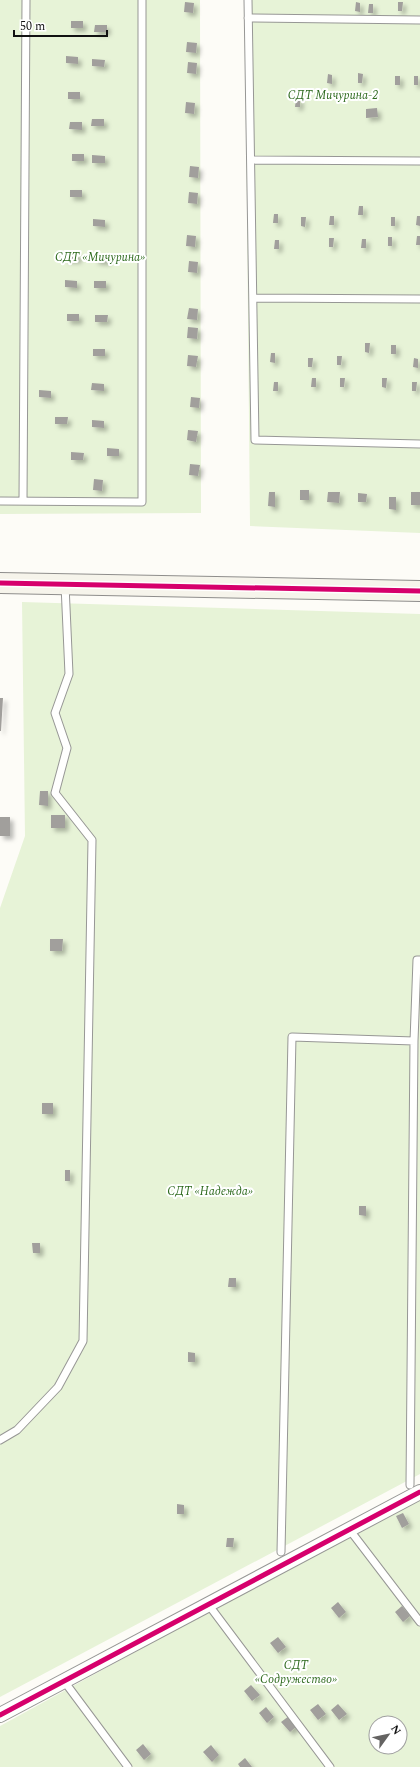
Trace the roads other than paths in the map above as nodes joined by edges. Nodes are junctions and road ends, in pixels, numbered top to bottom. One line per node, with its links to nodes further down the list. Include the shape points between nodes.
1 (26, 0): 12 (lane)
2 (142, 0): 12 (lane, via 142,502)
3 (248, 0): 4 (lane)
4 (248, 18): 5 (lane); 6 (lane)
5 (420, 20)
6 (251, 160): 7 (lane); 8 (lane)
7 (420, 161)
8 (253, 298): 9 (lane); 10 (lane, via 255,440)
9 (420, 299)
10 (420, 444)
11 (0, 500): 12 (lane)
12 (23, 501)
13 (0, 583): 14 (street)
14 (65, 584): 15 (street); 18 (lane, via 69,674 54,713 67,748 55,793 92,840 82,1341 58,1387 17,1430)
15 (420, 590)
16 (420, 960): 17 (lane, via 417,960)
17 (414, 1041): 19 (lane); 21 (lane, via 292,1037)
18 (0, 1440)
19 (415, 1489): 20 (street)
20 (350, 1529): 22 (street); 23 (lane)
21 (281, 1552)
22 (208, 1604): 24 (street); 27 (lane)
23 (420, 1622)
24 (64, 1681): 25 (street); 26 (lane)
25 (0, 1715)
26 (128, 1767)
27 (330, 1767)

